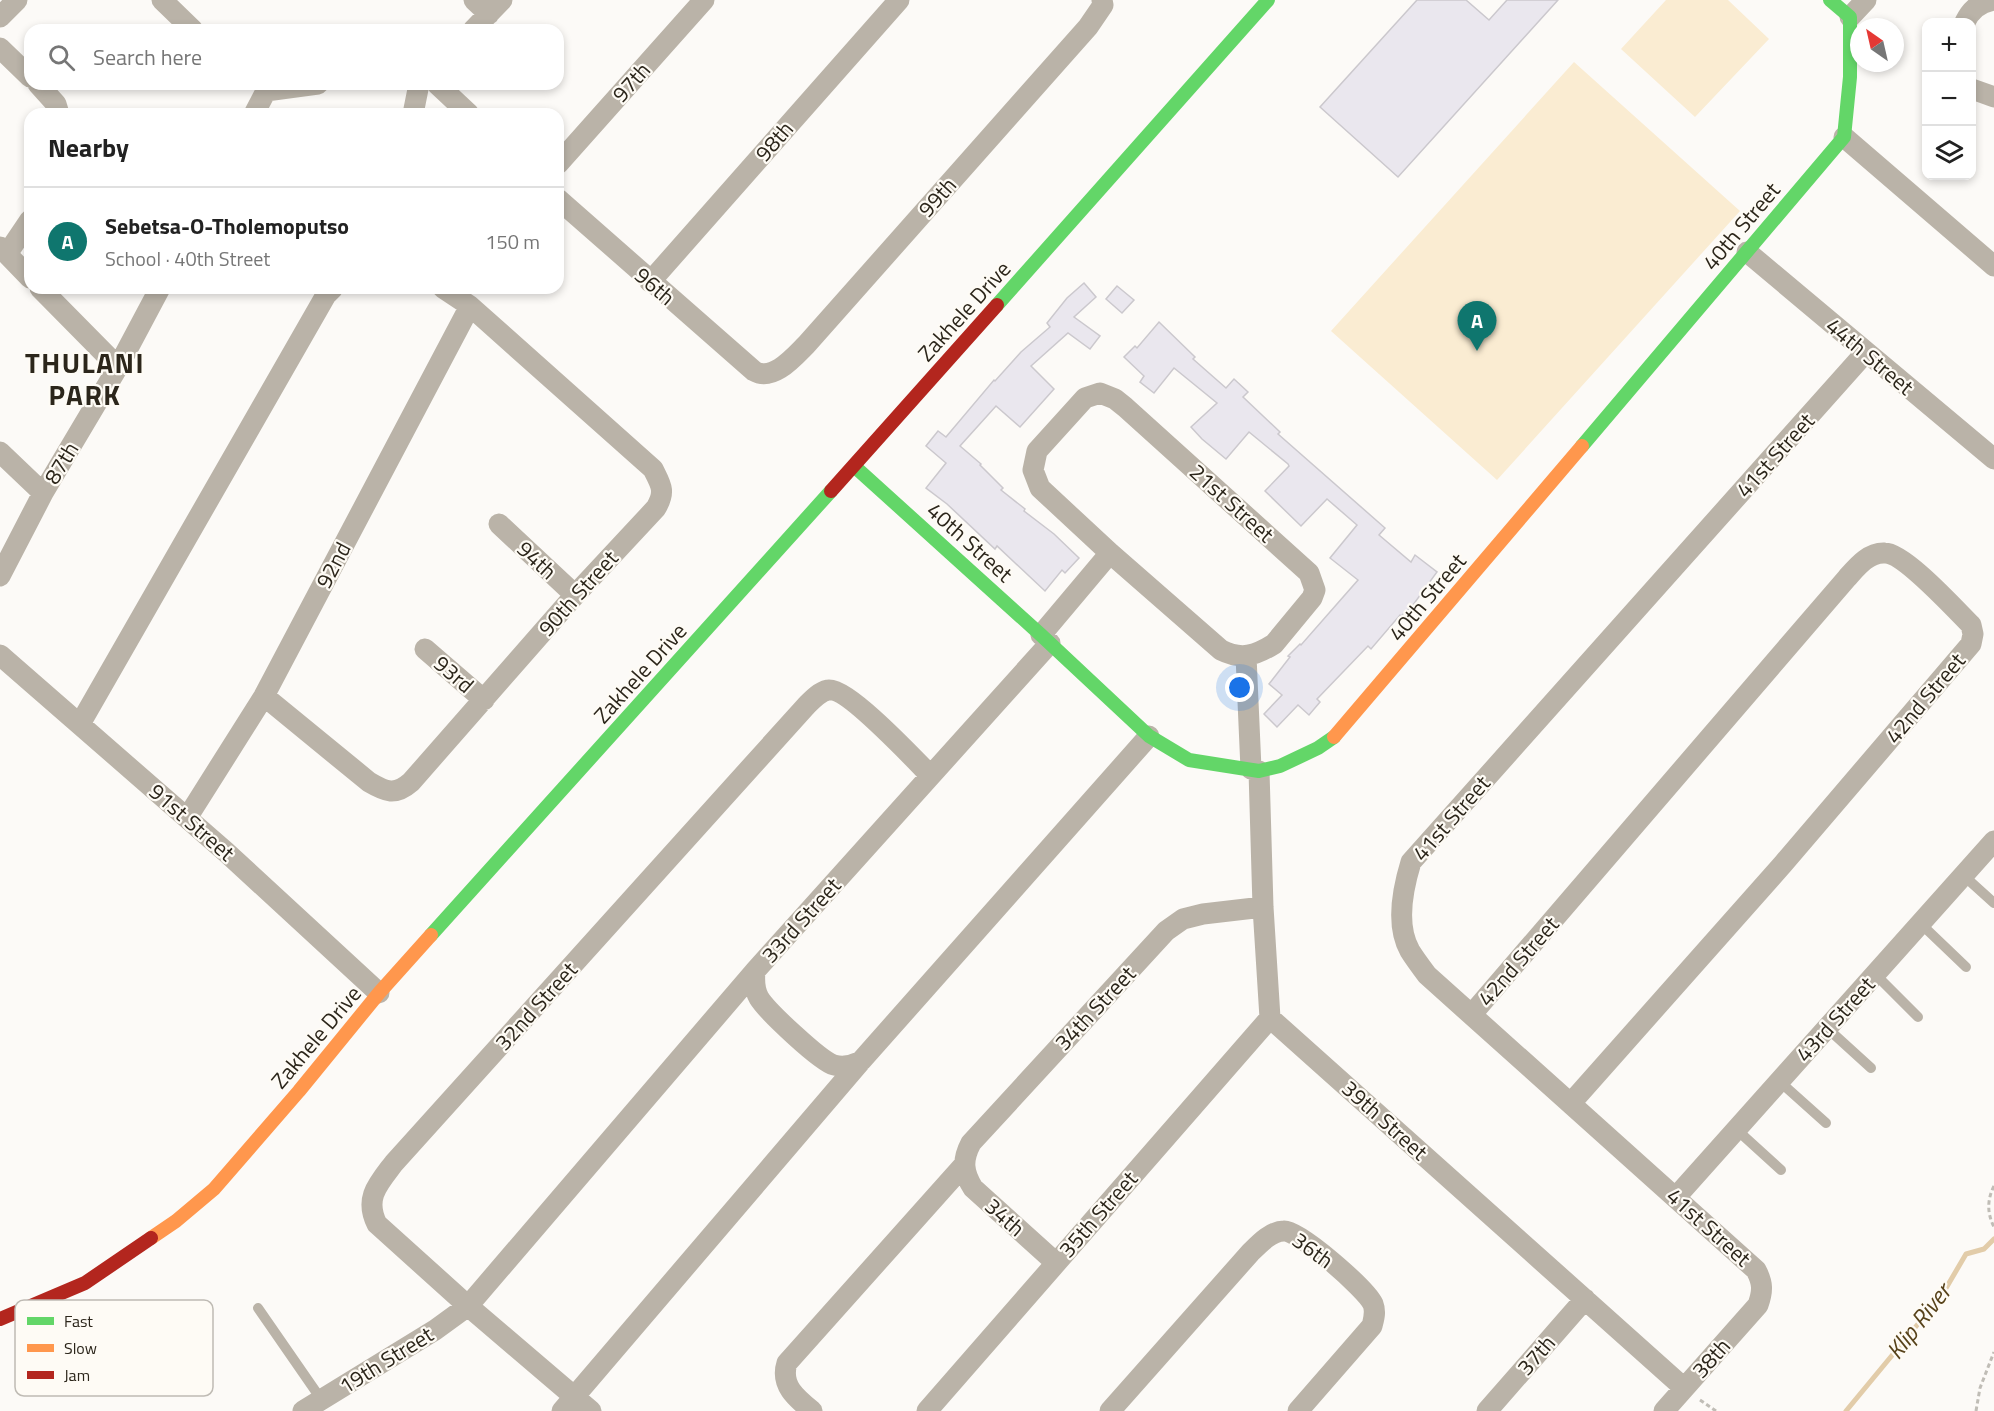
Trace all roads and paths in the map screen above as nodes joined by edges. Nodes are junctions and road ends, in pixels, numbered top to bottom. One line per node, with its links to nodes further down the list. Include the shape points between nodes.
1 (17, 0): 11 (street)
2 (162, 0): 14 (street)
3 (704, 0): 30 (street, 97th)
4 (899, 0): 37 (street, 98th)
5 (1102, 0): 45 (street, 99th, via 1103,6 1088,27 806,345 777,370 768,374)
6 (1268, 0): 48 (street, Zakhele Drive)
7 (1830, 0): 12 (street)
8 (1866, 0): 12 (street)
9 (1994, 0): 13 (street, via 1976,7)
10 (488, 5): 15 (street)
11 (0, 17)
12 (1850, 18)
13 (1967, 18)
14 (187, 24)
15 (477, 24)
16 (0, 48): 17 (street)
17 (24, 70)
18 (1851, 72): 29 (street)
19 (43, 90): 25 (street)
20 (260, 90): 26 (street)
21 (418, 90): 27 (street)
22 (443, 90): 28 (street)
23 (1976, 91): 24 (street)
24 (1994, 97)
25 (57, 108)
26 (256, 108)
27 (413, 108)
28 (463, 108)
29 (1844, 137): 34 (street, 40th Street); 35 (street)
30 (564, 157)
31 (564, 203): 37 (street, 96th)
32 (24, 227): 33 (street)
33 (3, 251): 36 (street)
34 (1748, 252): 43 (street, 44th Street); 62 (street, 40th Street, via 1335,736 1302,757)
35 (1994, 266)
36 (24, 272)
37 (650, 282): 45 (street, 96th)
38 (46, 294): 44 (street)
39 (157, 294): 44 (street, 87th)
40 (327, 294): 60 (street)
41 (452, 294): 42 (street, 90th Street)
42 (470, 306): 53 (street, 90th Street, via 653,469 662,489 656,508); 58 (street, 92nd)
43 (1866, 352): 47 (street, 44th Street); 74 (street, 41st Street, via 1411,862 1403,890 1403,926 1409,949 1427,975)
44 (118, 367): 49 (street, 87th)
45 (754, 371)
46 (0, 452): 49 (street)
47 (1994, 459)
48 (855, 466): 54 (street, 40th Street); 73 (street, Zakhele Drive)
49 (43, 492): 52 (street, 87th)
50 (499, 524): 53 (street, 94th)
51 (1110, 553): 54 (street, 33rd Street); 57 (street, 21st Street, via 1221,650); 57 (street, 21st Street, via 1040,488 1033,470 1037,451 1049,437 1085,398 1100,393 1125,406 1309,573 1315,590 1307,607 1274,644)
52 (0, 576)
53 (575, 595): 59 (street, 90th Street)
54 (1046, 639): 61 (street, 40th Street); 63 (street, 33rd Street)
55 (425, 649): 59 (street, 93rd)
56 (0, 655): 60 (street, 91st Street)
57 (1246, 656): 62 (street)
58 (264, 696): 59 (street, 90th Street, via 369,782 394,792 411,782); 64 (street, 92nd)
59 (484, 700)
60 (80, 724): 64 (street, 91st Street)
61 (1149, 736): 62 (street, 40th Street, via 1189,760); 78 (street)
62 (1255, 770): 68 (street)
63 (930, 775): 71 (street, 33rd Street); 93 (street, 32nd Street, via 855,702 840,692 829,690 819,694 394,1163 372,1198 371,1212 377,1224)
64 (187, 818): 73 (street, 91st Street)
65 (1994, 840): 66 (street, 43rd Street)
66 (1964, 875): 67 (lane); 69 (street, 43rd Street)
67 (1994, 903)
68 (1263, 907): 76 (street); 84 (street, 34th Street, via 1203,914 1183,919 1166,931 971,1143)
69 (1920, 923): 70 (lane); 72 (street, 43rd Street)
70 (1966, 968)
71 (755, 971): 78 (street, 33rd Street, via 754,986 765,1007 822,1059 848,1066); 93 (street, 19th Street)
72 (1875, 974): 75 (lane); 77 (street, 43rd Street)
73 (379, 993): 91 (street, Zakhele Drive, via 214,1189 176,1221 85,1283)
74 (1472, 1014): 81 (street, 41st Street); 81 (street, 42nd Street, via 1846,578 1864,560 1884,553 1900,557 1971,625 1971,644)
75 (1918, 1017)
76 (1270, 1018): 89 (street, 35th Street); 90 (street, 39th Street)
77 (1827, 1028): 79 (lane); 80 (street, 43rd Street)
78 (861, 1061): 100 (street)
79 (1871, 1068)
80 (1779, 1081): 82 (lane); 83 (street, 43rd Street)
81 (1571, 1103): 87 (street, 41st Street)
82 (1826, 1123)
83 (1737, 1130): 85 (lane); 87 (street, 43rd Street)
84 (963, 1166): 89 (street, 34th, via 973,1188); 103 (street, 34th Street, via 787,1363 786,1383 791,1393)
85 (1781, 1170)
86 (1994, 1186): 88 (path, via 1989,1196 1989,1216)
87 (1676, 1197): 92 (street, 41st Street, via 1756,1270 1763,1283)
88 (1994, 1227)
89 (1055, 1262): 104 (street, 35th Street)
90 (1585, 1299): 98 (street, 39th Street); 107 (street, 37th)
91 (45, 1300)
92 (1758, 1305): 98 (street, 38th)
93 (468, 1306): 99 (street, 19th Street); 100 (street, 32nd Street)
94 (258, 1308): 99 (lane)
95 (15, 1313): 96 (street, Zakhele Drive)
96 (0, 1319)
97 (1994, 1352): 109 (path)
98 (1684, 1388): 108 (street, 38th)
99 (321, 1399): 101 (street, 19th Street)
100 (569, 1404): 102 (street, 32nd Street)
101 (303, 1411)
102 (591, 1411)
103 (812, 1411)
104 (927, 1411)
105 (1110, 1411): 106 (street, 36th, via 1250,1253 1263,1240 1281,1231 1290,1231 1333,1262 1366,1293 1375,1314 1372,1326)
106 (1298, 1411)
107 (1487, 1411)
108 (1664, 1411)
109 (1976, 1411)

